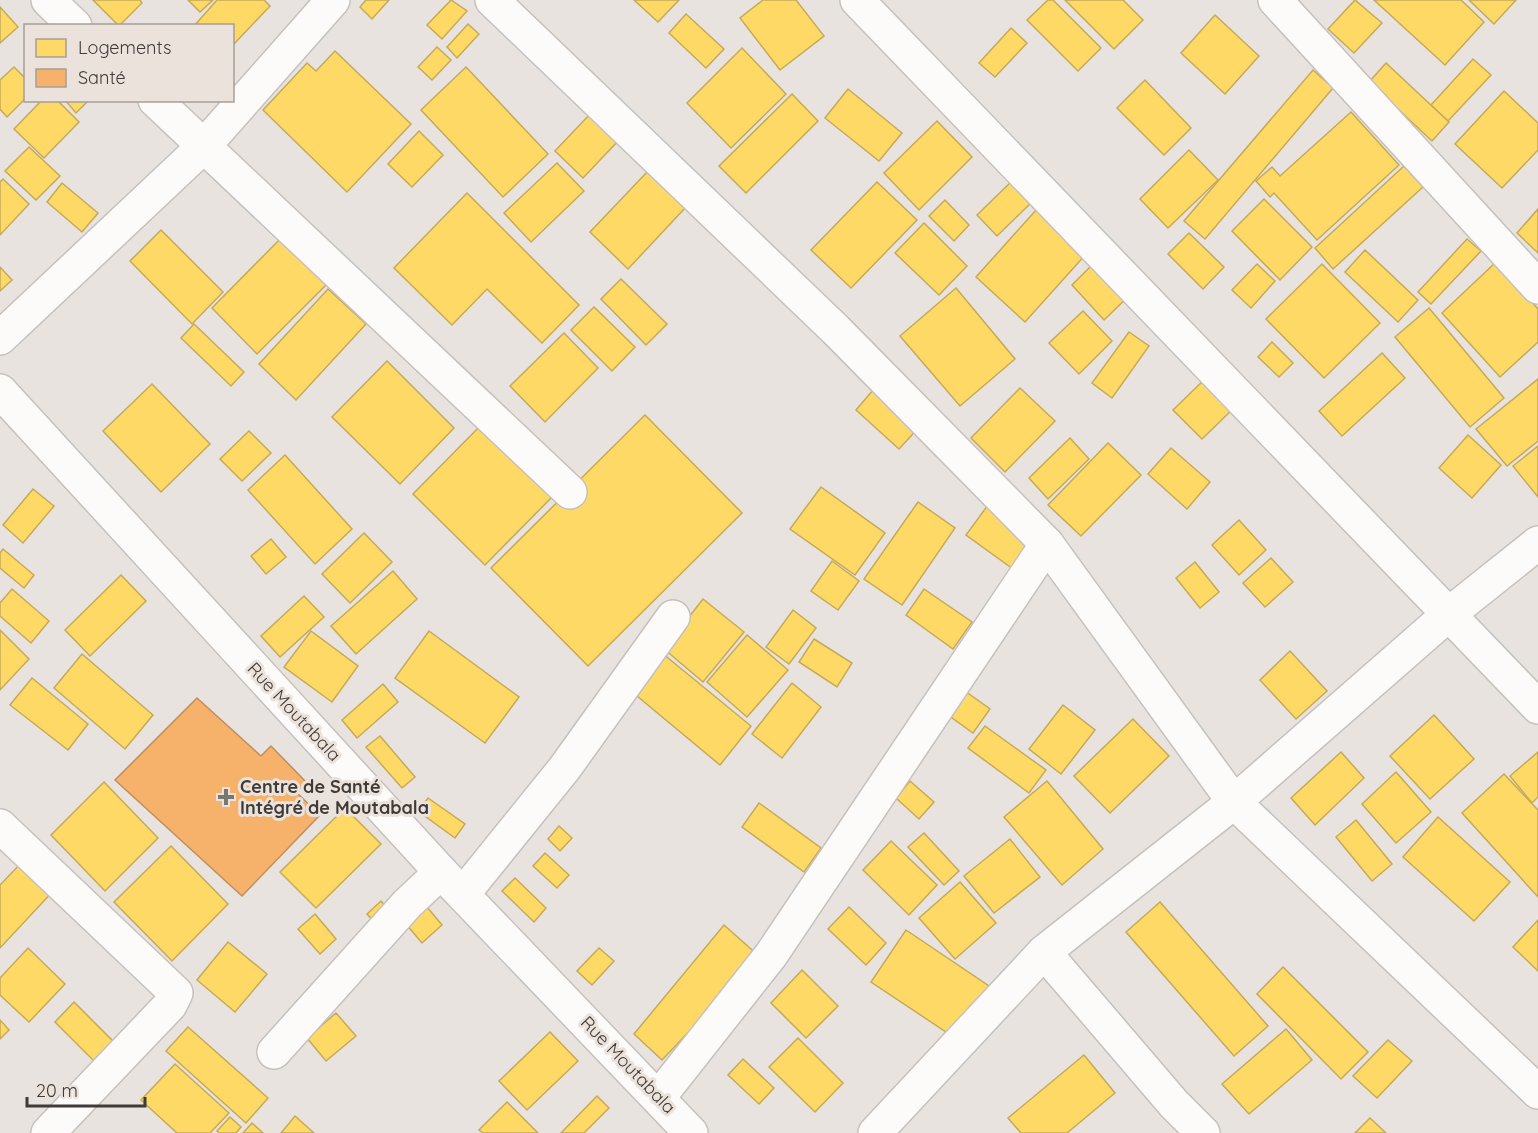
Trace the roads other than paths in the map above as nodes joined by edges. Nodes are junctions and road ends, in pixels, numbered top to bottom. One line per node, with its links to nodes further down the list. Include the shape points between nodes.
1 (48, 0): 6 (street)
2 (333, 0): 8 (street)
3 (492, 0): 14 (street, via 836,330)
4 (857, 0): 15 (street)
5 (1289, 5): 9 (street)
6 (73, 24)
7 (157, 102): 8 (street)
8 (204, 146): 10 (street); 12 (street)
9 (1538, 287)
10 (0, 338)
11 (0, 392): 20 (street, Rue Moutabala)
12 (570, 492)
13 (1538, 543): 15 (street)
14 (1047, 544): 18 (street); 24 (street, via 771,955)
15 (1449, 614): 17 (street); 18 (street)
16 (673, 617): 20 (street, via 564,769)
17 (1538, 707)
18 (1234, 802): 21 (street); 23 (street)
19 (0, 826): 25 (street, via 176,993 170,1005)
20 (452, 883): 22 (street, via 407,904); 24 (street, Rue Moutabala)
21 (1044, 952): 27 (street); 28 (street)
22 (274, 1052)
23 (1538, 1092)
24 (659, 1097): 26 (street, Rue Moutabala)
25 (48, 1133)
26 (692, 1133)
27 (875, 1133)
28 (1203, 1133)

